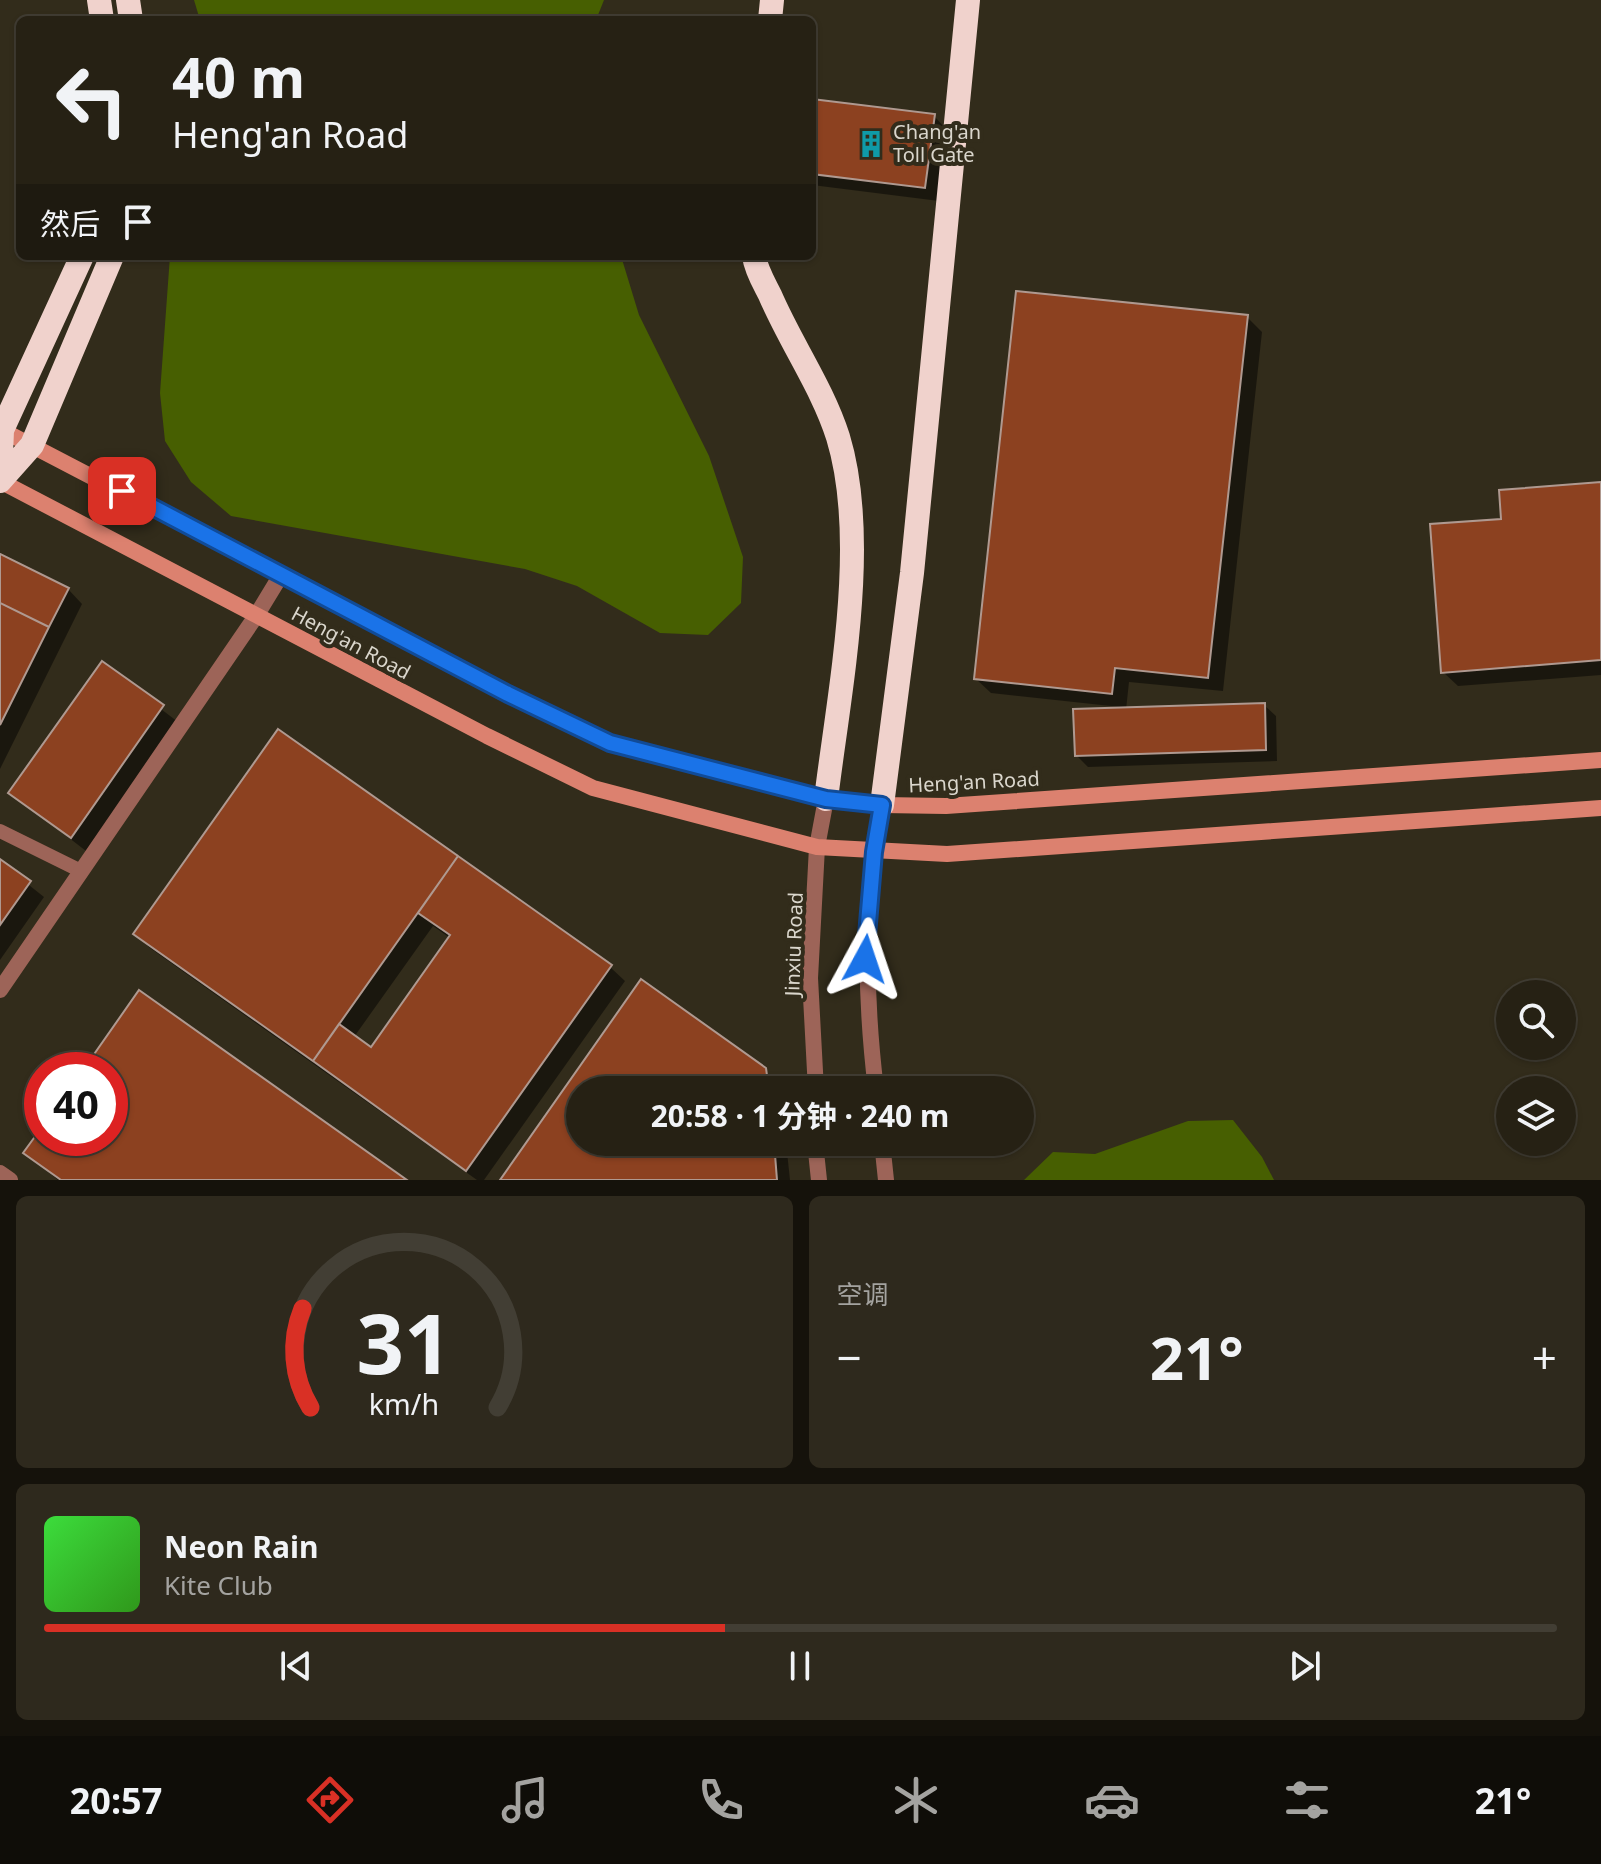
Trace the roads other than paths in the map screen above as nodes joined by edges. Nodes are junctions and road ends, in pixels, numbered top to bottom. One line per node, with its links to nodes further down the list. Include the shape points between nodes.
1 (968, 0): 12 (highway, via 912,573)
2 (80, 260): 5 (highway)
3 (110, 260): 6 (highway)
4 (756, 260): 11 (highway, via 839,440 850,517 851,592)
5 (1, 429): 6 (main road, Heng'an Road); 7 (highway)
6 (32, 445): 7 (highway); 8 (main road, Heng'an Road)
7 (0, 481): 9 (main road, Heng'an Road)
8 (281, 575): 9 (street); 11 (main road, Heng'an Road, via 610,743)
9 (256, 616): 15 (main road, Heng'an Road, via 593,788); 17 (street)
10 (1601, 760): 12 (main road, Heng'an Road, via 946,806)
11 (826, 799): 12 (main road, Heng'an Road); 15 (street, Jinxiu Road)
12 (882, 805): 16 (street)
13 (1601, 808): 16 (main road, Heng'an Road, via 947,854)
14 (0, 831): 17 (lane)
15 (817, 847): 16 (main road, Heng'an Road); 19 (street, Jinxiu Road, via 810,978)
16 (874, 852): 20 (street, via 865,959)
17 (81, 871): 18 (street)
18 (0, 990)
19 (815, 1076)
20 (875, 1076)
21 (816, 1156): 25 (street)
22 (883, 1156): 26 (street)
23 (0, 1173): 24 (street)
24 (10, 1180)
25 (819, 1180)
26 (886, 1180)

